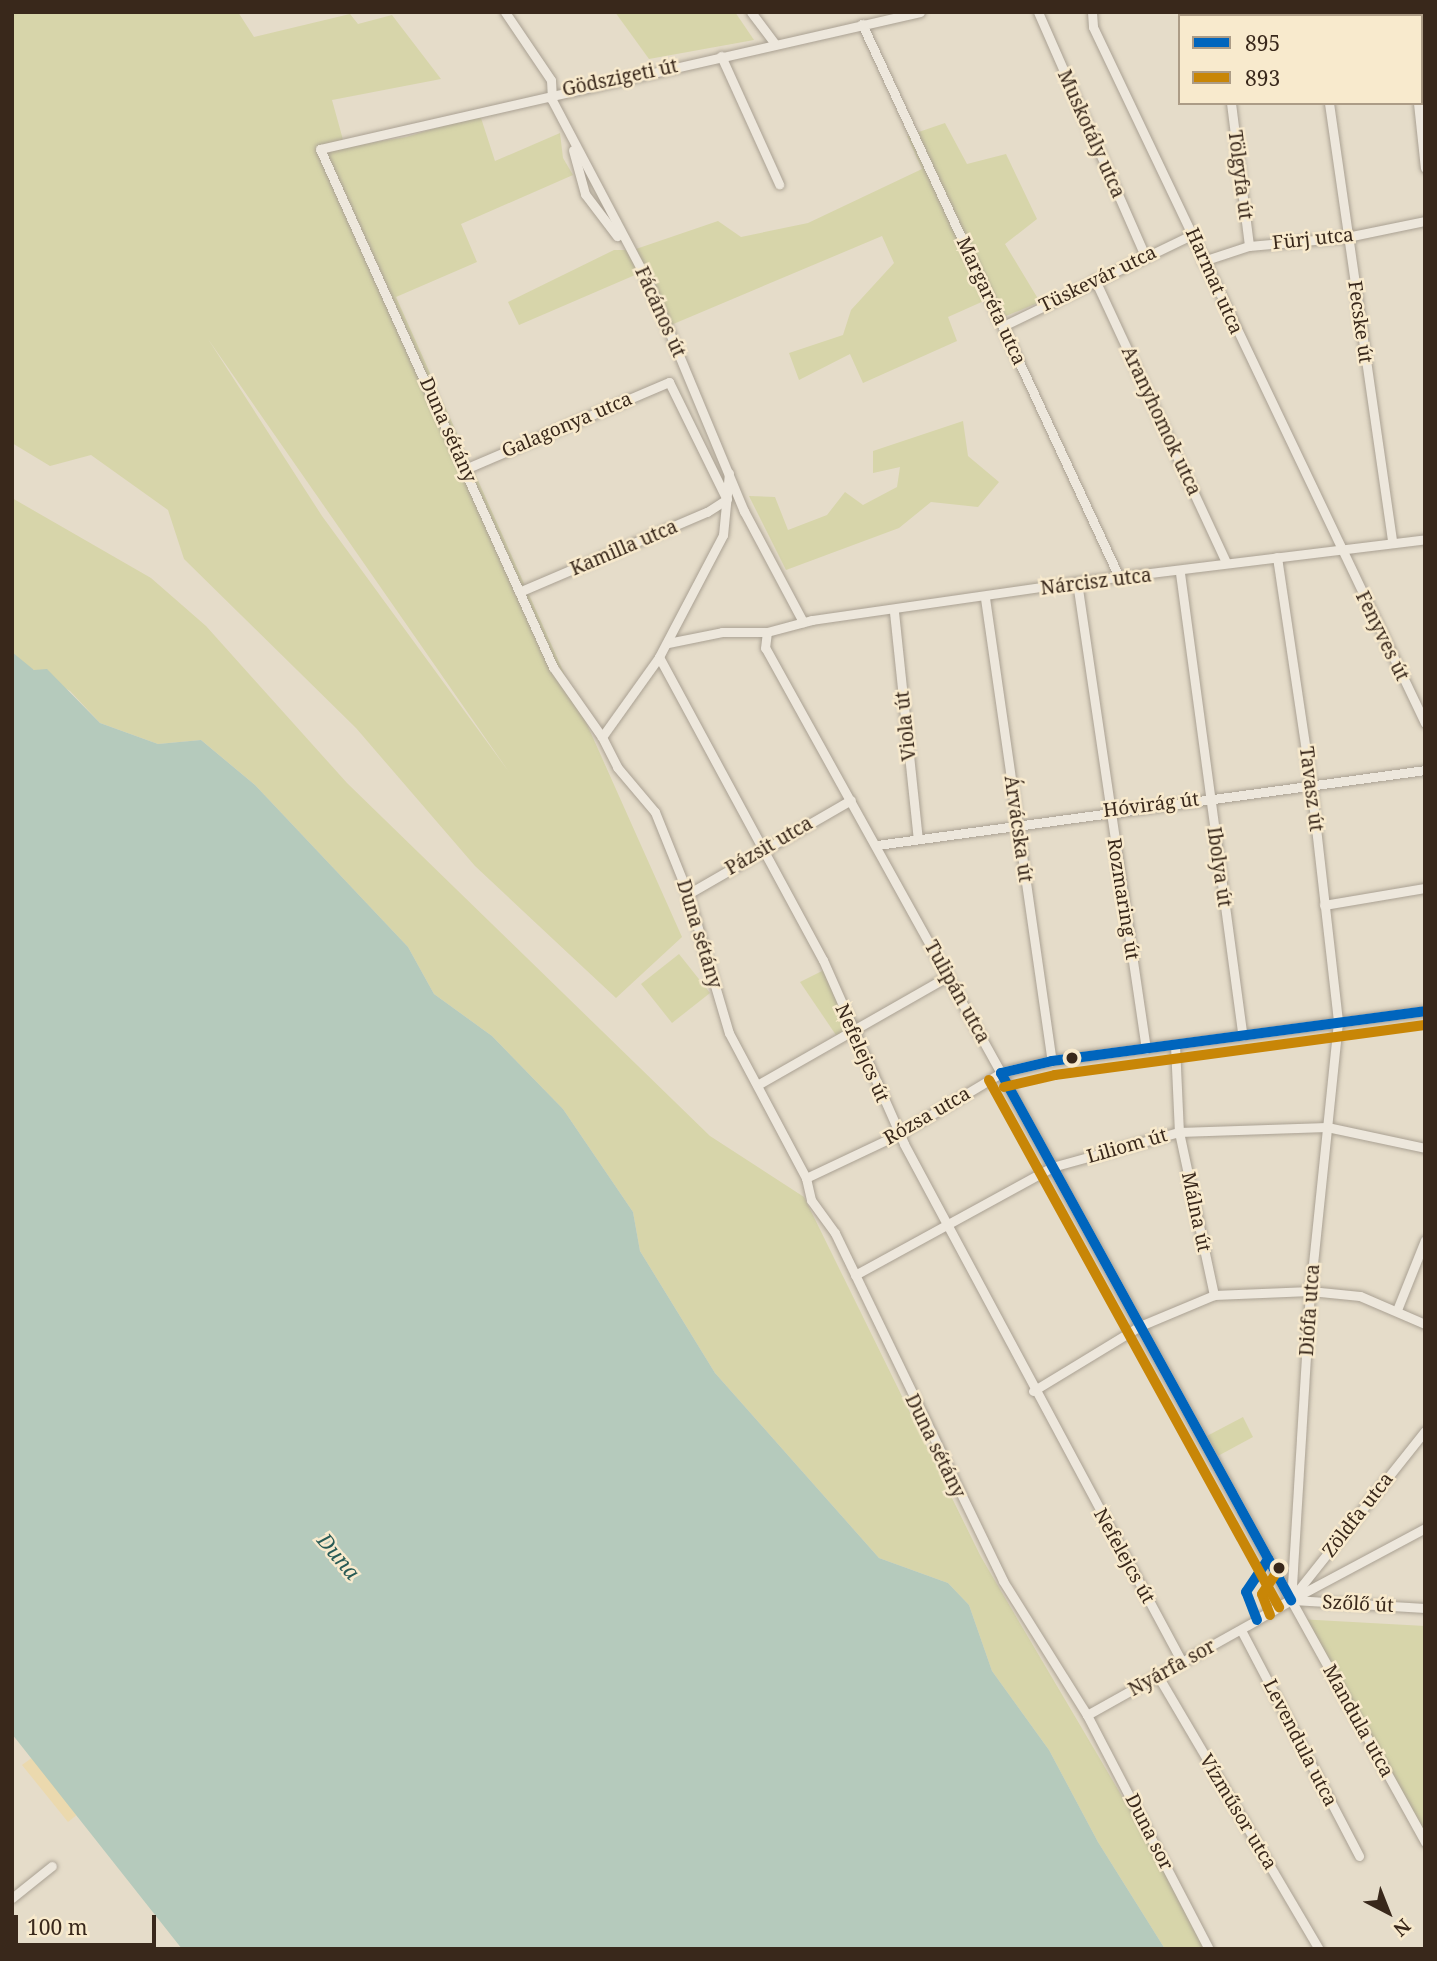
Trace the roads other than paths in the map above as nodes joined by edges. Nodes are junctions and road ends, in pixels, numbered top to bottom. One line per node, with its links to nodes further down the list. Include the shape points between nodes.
1 (505, 12): 10 (street, Fácános út, via 551,80)
2 (751, 12): 8 (street)
3 (920, 12): 6 (street, Gödszigeti út)
4 (1038, 12): 23 (street, Muskotály utca)
5 (1092, 12): 19 (street, Harmat utca, via 1093,27)
6 (895, 15): 7 (street, Gödszigeti út)
7 (862, 24): 8 (street, Gödszigeti út); 26 (street, Margaréta utca)
8 (774, 43): 9 (street, Gödszigeti út)
9 (721, 56): 10 (street, Gödszigeti út); 17 (street)
10 (552, 92): 14 (street, Fácános út); 15 (street, Gödszigeti út)
11 (1231, 105): 22 (street, Tölgyfa út)
12 (1329, 105): 20 (street, Fecske út)
13 (1418, 105): 16 (street)
14 (572, 142): 21 (street, Fácános út, via 607,199); 21 (street, via 585,194)
15 (320, 149): 27 (street, Duna sétány)
16 (1425, 168)
17 (779, 184)
18 (1425, 221): 20 (street, Fürj utca)
19 (1193, 234): 23 (street, Tüskevár utca); 24 (street, Harmat utca)
20 (1348, 237): 22 (street, Fürj utca); 32 (street, Fecske út)
21 (625, 245): 28 (street, Fácános út, via 651,288)
22 (1249, 246): 24 (street, Fürj utca)
23 (1145, 256): 25 (street, Tüskevár utca)
24 (1203, 261): 33 (street, Harmat utca)
25 (1095, 280): 26 (street, Tüskevár utca); 35 (street, Aranyhomok utca)
26 (1003, 326): 37 (street, Margaréta utca)
27 (465, 469): 29 (street, Galagonya utca, via 669,382); 39 (street, Duna sétány)
28 (729, 473): 29 (street); 30 (street, Fácános út)
29 (727, 499): 30 (street); 39 (street, Kamilla utca, via 707,512); 44 (street, via 723,536)
30 (744, 512): 42 (street, Fácános út)
31 (1425, 539): 32 (street, Nárcisz utca)
32 (1392, 541): 33 (street, Nárcisz utca)
33 (1339, 549): 34 (street, Nárcisz utca); 46 (street, Fenyves út)
34 (1277, 557): 35 (street, Nárcisz utca); 49 (street, Tavasz út)
35 (1226, 562): 36 (street, Nárcisz utca)
36 (1180, 573): 37 (street, Nárcisz utca); 50 (street, Ibolya út)
37 (1119, 577): 38 (street, Nárcisz utca)
38 (1077, 582): 40 (street, Nárcisz utca); 52 (street, Rozmaring út)
39 (519, 592): 47 (street, Duna sétány, via 553,667)
40 (985, 598): 41 (street, Nárcisz utca); 53 (street, Árvácska út)
41 (894, 612): 42 (street, Nárcisz utca); 54 (street, Viola út)
42 (803, 622): 43 (street, Nárcisz utca)
43 (767, 632): 44 (street, Nárcisz utca, via 722,632); 51 (street, Tulipán utca, via 765,648)
44 (667, 643): 45 (street)
45 (659, 657): 47 (street); 56 (street, Nefelejcs út)
46 (1425, 723)
47 (602, 737): 58 (street, Duna sétány, via 617,767 655,812)
48 (1425, 770): 49 (street, Hóvirág út)
49 (1311, 784): 50 (street, Hóvirág út); 59 (street, Tavasz út)
50 (1209, 798): 52 (street, Hóvirág út); 64 (street, Ibolya út)
51 (851, 800): 55 (street, Tulipán utca); 56 (street, Pázsit utca)
52 (1110, 810): 53 (street, Hóvirág út); 66 (street, Rozmaring út)
53 (1018, 825): 54 (street, Hóvirág út); 67 (street, Árvácska út)
54 (918, 839): 55 (street, Hóvirág út)
55 (877, 845): 60 (street, Tulipán utca)
56 (763, 847): 58 (street, Pázsit utca); 63 (street, Nefelejcs út, via 823,960)
57 (1425, 888): 59 (street)
58 (688, 894): 69 (street, Duna sétány, via 729,1032)
59 (1324, 905): 62 (street, Tavasz út)
60 (948, 976): 63 (street); 68 (street, Tulipán utca)
61 (1425, 1011): 62 (street, Rózsa utca)
62 (1338, 1022): 64 (street, Rózsa utca); 70 (street, Diófa utca)
63 (852, 1032): 69 (street); 72 (street, Nefelejcs út)
64 (1243, 1036): 65 (street, Rózsa utca)
65 (1175, 1045): 66 (street, Rózsa utca); 71 (street, Málna út)
66 (1146, 1049): 67 (street, Rózsa utca)
67 (1052, 1061): 68 (street, Rózsa utca)
68 (1001, 1073): 72 (street, Rózsa utca); 74 (street, Tulipán utca)
69 (759, 1084): 75 (street, Duna sétány)
70 (1327, 1127): 71 (street, Liliom út); 73 (street, Liliom út); 79 (street, Diófa utca)
71 (1179, 1132): 74 (street, Liliom út); 80 (street, Málna út)
72 (899, 1134): 75 (street, Rózsa utca); 76 (street, Nefelejcs út)
73 (1425, 1148)
74 (1052, 1167): 76 (street, Liliom út); 83 (street, Tulipán utca)
75 (806, 1178): 78 (street, Duna sétány, via 811,1200 835,1233)
76 (948, 1226): 78 (street, Liliom út); 84 (street, Nefelejcs út)
77 (1425, 1240): 81 (street)
78 (855, 1275): 93 (street, Duna sétány, via 1003,1581)
79 (1310, 1291): 80 (street); 81 (street, via 1360,1296); 87 (street, Diófa utca)
80 (1214, 1295): 83 (street)
81 (1397, 1310): 82 (street)
82 (1425, 1324)
83 (1140, 1326): 84 (street); 87 (street, Tulipán utca)
84 (1033, 1391): 91 (street, Nefelejcs út)
85 (1425, 1431): 87 (street, Zöldfa utca)
86 (1425, 1528): 87 (street)
87 (1291, 1600): 88 (street, Szőlő út); 89 (street); 94 (street, Mandula utca)
88 (1425, 1608)
89 (1257, 1620): 90 (street, Nyárfa sor)
90 (1241, 1630): 91 (street, Nyárfa sor); 95 (street, Levendula utca)
91 (1182, 1662): 92 (street, Nyárfa sor)
92 (1158, 1676): 93 (street, Nyárfa sor); 99 (street, Vízműsor utca)
93 (1087, 1715): 98 (street, Duna sor)
94 (1425, 1842)
95 (1359, 1856)
96 (52, 1866): 97 (street)
97 (12, 1898)
98 (1209, 1949)
99 (1319, 1949)

